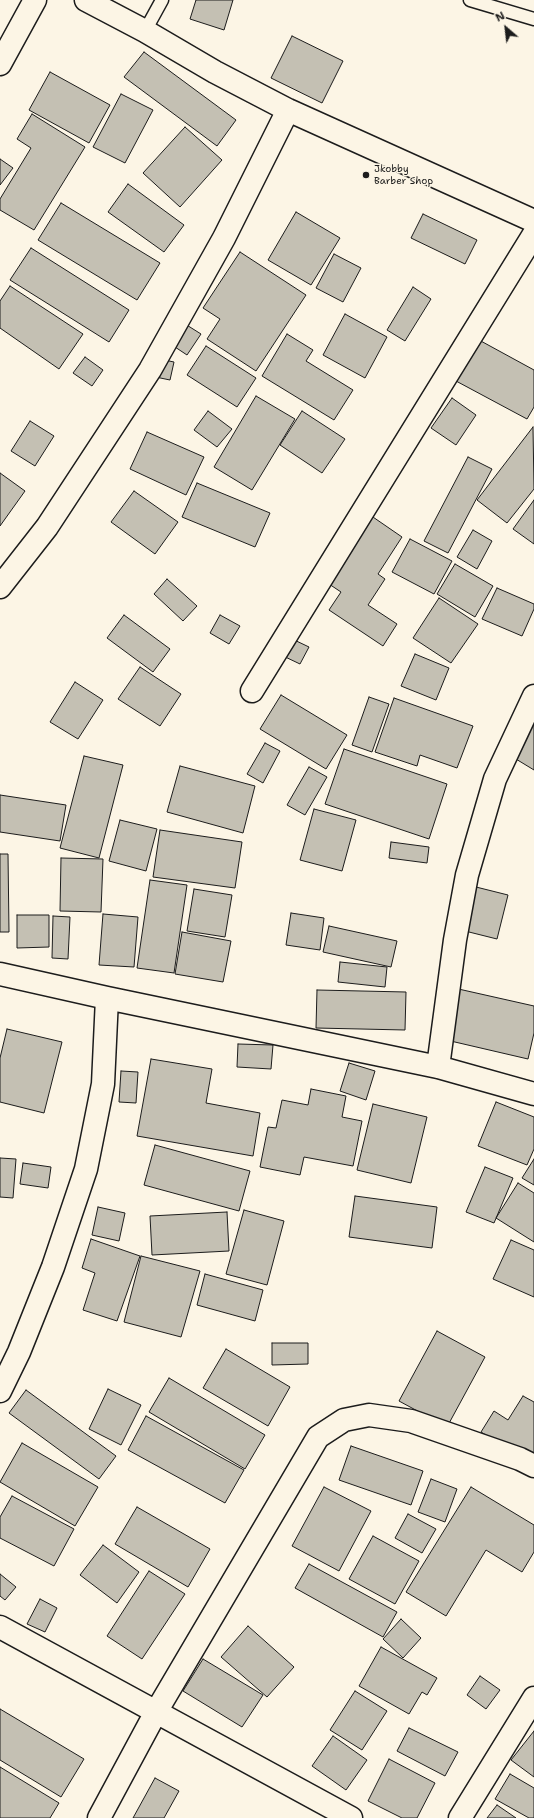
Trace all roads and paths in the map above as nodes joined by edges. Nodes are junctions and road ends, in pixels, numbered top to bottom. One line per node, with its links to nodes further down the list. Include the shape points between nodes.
1 (35, 0): 7 (street)
2 (86, 0): 6 (street)
3 (162, 0): 6 (lane)
4 (470, 0): 5 (lane)
5 (534, 19)
6 (145, 32): 8 (street)
7 (0, 64)
8 (288, 110): 9 (street); 11 (street, via 224,238 150,370 47,527)
9 (534, 221)
10 (534, 234): 12 (street)
11 (0, 588)
12 (252, 691)
13 (534, 696): 16 (street, via 495,778 467,875 455,940)
14 (0, 974): 15 (street)
15 (107, 998): 16 (street); 18 (street, via 103,1084 86,1169 53,1267 19,1352)
16 (438, 1067): 17 (street)
17 (534, 1094)
18 (0, 1391)
19 (534, 1466): 22 (street, via 411,1421 369,1415 344,1420 318,1437)
20 (0, 1628): 22 (street)
21 (534, 1698): 25 (street)
22 (156, 1712): 23 (street); 24 (street)
23 (99, 1818)
24 (351, 1818)
25 (460, 1818)

